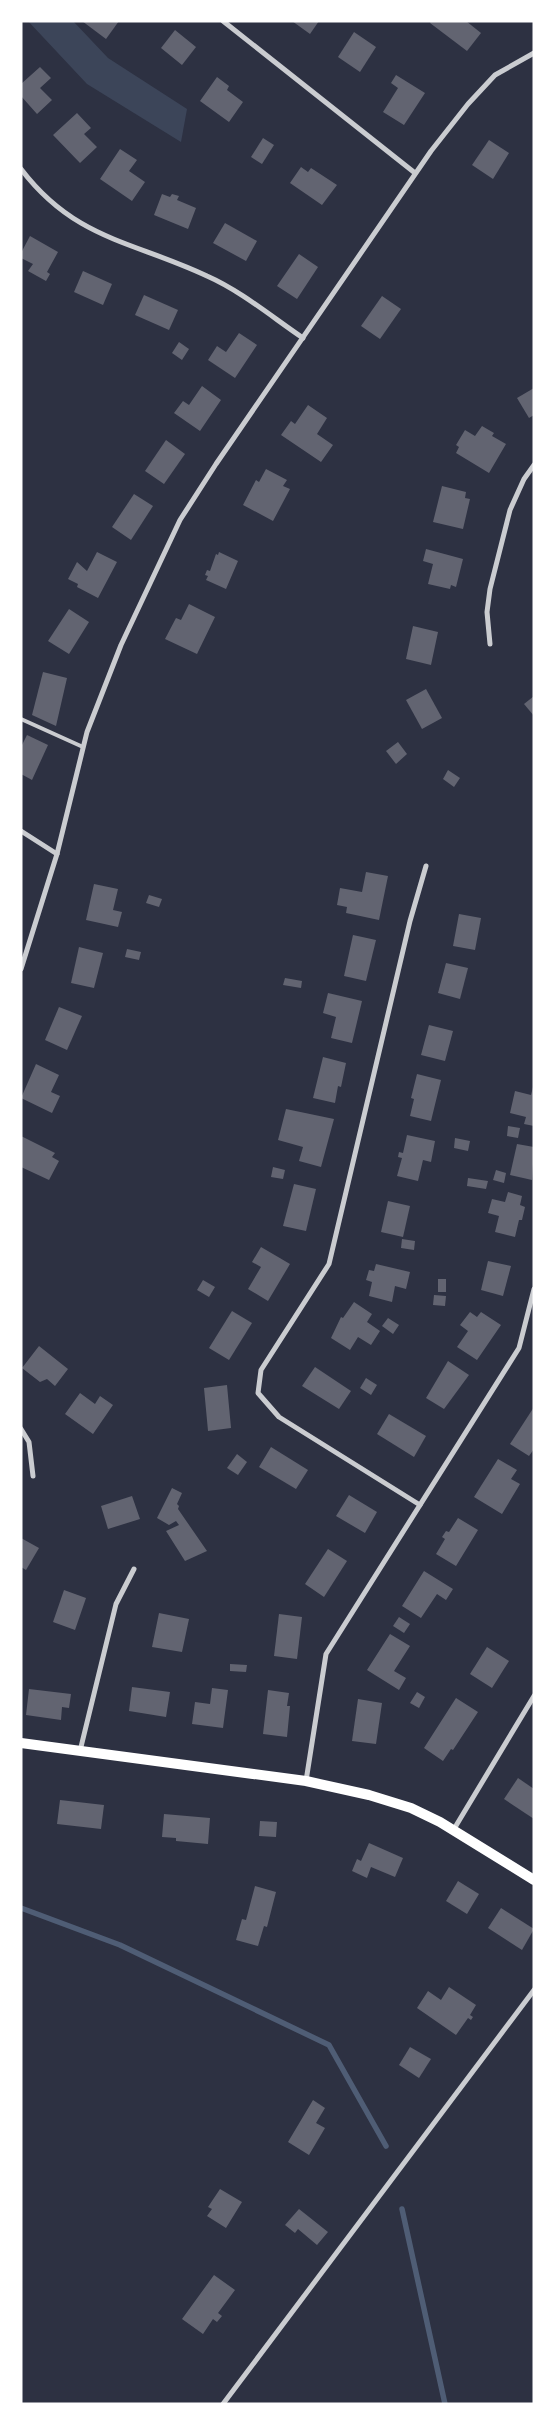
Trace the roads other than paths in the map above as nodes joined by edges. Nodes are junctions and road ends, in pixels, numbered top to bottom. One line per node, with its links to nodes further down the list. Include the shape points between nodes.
1 (223, 21): 4 (street)
2 (534, 53): 4 (street, via 495,75 468,104)
3 (21, 169): 5 (street, via 50,200 81,225 209,277)
4 (415, 173): 5 (street)
5 (303, 338): 9 (street, via 180,520 121,645)
6 (534, 465): 7 (street, via 510,510 492,580 487,612)
7 (490, 644)
8 (21, 719): 9 (lane)
9 (83, 747): 11 (street)
10 (21, 831): 11 (street)
11 (57, 854): 13 (street)
12 (426, 866): 17 (street, via 410,920 329,1264 261,1370 258,1393 279,1417)
13 (21, 969)
14 (534, 1289): 17 (street, via 520,1348)
15 (21, 1429): 16 (street, via 29,1442)
16 (33, 1476)
17 (420, 1505): 22 (street, via 326,1654)
18 (134, 1569): 21 (street, via 116,1604)
19 (534, 1696): 23 (street)
20 (21, 1743): 21 (main road)
21 (80, 1751): 22 (main road)
22 (306, 1781): 23 (main road, via 411,1808)
23 (454, 1829): 24 (main road)
24 (534, 1880)
25 (534, 1990): 26 (street)
26 (223, 2404)

